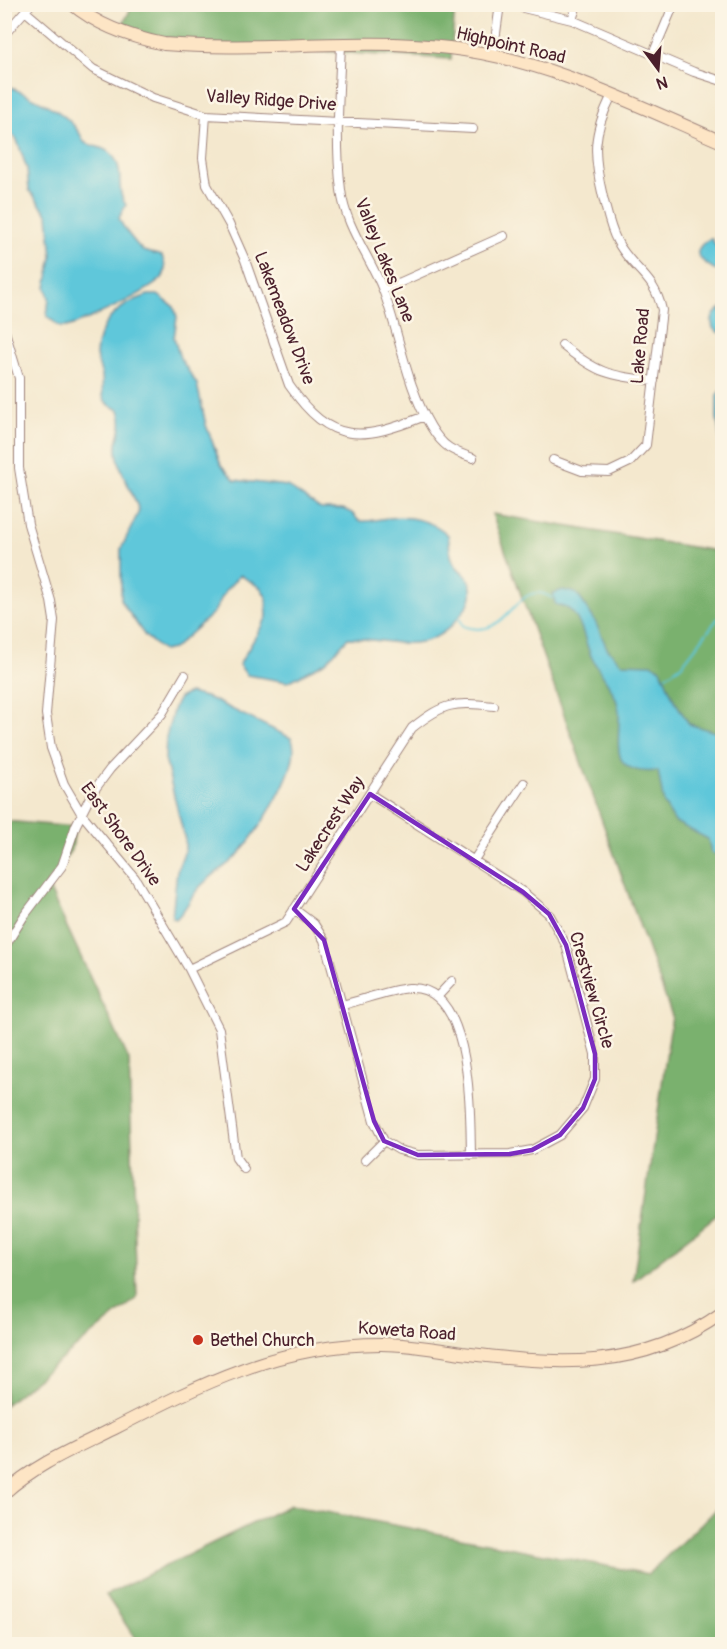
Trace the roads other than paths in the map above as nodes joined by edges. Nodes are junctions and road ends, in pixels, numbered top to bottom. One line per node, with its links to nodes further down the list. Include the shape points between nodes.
1 (72, 4): 9 (street, Highpoint Road, via 106,26 164,44)
2 (500, 4): 11 (street)
3 (507, 4): 7 (street)
4 (577, 4): 7 (street)
5 (674, 4): 10 (street)
6 (28, 8): 8 (street); 14 (street, Valley Ridge Drive, via 93,69 153,98)
7 (572, 20): 10 (street)
8 (4, 34)
9 (341, 45): 11 (street, Highpoint Road, via 406,44); 15 (street, Valley Lakes Lane)
10 (653, 54): 12 (street)
11 (493, 55): 13 (street, Highpoint Road, via 536,66)
12 (723, 81)
13 (612, 95): 17 (street, Highpoint Road); 22 (street, Lake Road, via 595,141 596,165 618,243 657,290 662,310)
14 (206, 115): 15 (street, Valley Ridge Drive); 23 (street, Lakemeadow Drive, via 203,158 207,185 230,224 289,385 303,405 323,425 351,434 388,431)
15 (339, 122): 16 (street, Valley Ridge Drive); 19 (street, Valley Lakes Lane, via 341,193 350,224)
16 (473, 129)
17 (723, 142)
18 (504, 236): 19 (street)
19 (382, 290): 23 (street, Valley Lakes Lane, via 415,395)
20 (4, 328): 30 (street, East Shore Drive, via 19,378 19,468 28,524 54,620 46,714 51,748 64,784)
21 (562, 345): 22 (street, via 591,368 614,376)
22 (654, 381): 25 (street, Lake Road, via 646,445 630,462 609,472 582,471)
23 (426, 416): 24 (street, Valley Lakes Lane, via 448,450)
24 (473, 458)
25 (553, 460)
26 (185, 675): 30 (street, via 162,714 110,769)
27 (494, 705): 29 (street, Lakecrest Way, via 458,702 435,710 412,728)
28 (524, 783): 31 (street)
29 (370, 794): 31 (street, Crestview Circle); 32 (street, Lakecrest Way)
30 (81, 813): 33 (street, via 62,866); 34 (street, East Shore Drive, via 135,878)
31 (474, 860): 39 (street, Crestview Circle, via 549,914 566,945 595,1054 595,1079 583,1108 561,1136 532,1150)
32 (294, 909): 34 (street, Lakecrest Way, via 286,922); 37 (street, via 314,924 324,940)
33 (4, 948)
34 (189, 969): 41 (street, East Shore Drive, via 219,1029 236,1158)
35 (452, 981): 36 (street)
36 (438, 996): 37 (street, via 411,988); 39 (street, via 452,1014 469,1078)
37 (342, 1005): 38 (street, via 374,1121)
38 (384, 1141): 39 (street, Crestview Circle, via 418,1155); 40 (street)
39 (471, 1155)
40 (364, 1160)
41 (244, 1169)
42 (723, 1313): 43 (street, Koweta Road, via 672,1342 598,1361 532,1362 384,1344 339,1345 295,1352 187,1391 41,1465)
43 (4, 1493)

